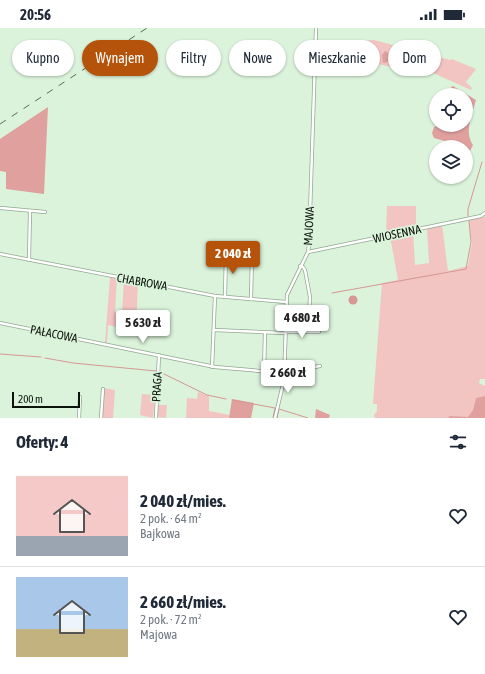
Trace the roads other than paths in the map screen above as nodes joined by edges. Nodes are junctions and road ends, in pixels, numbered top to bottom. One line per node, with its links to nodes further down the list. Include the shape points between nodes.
1 (316, 28): 7 (street, MAJOWA)
2 (1, 208): 3 (street)
3 (30, 211): 4 (street); 10 (street)
4 (45, 212)
5 (484, 215): 7 (street, WIOSENNA)
6 (226, 252): 13 (street)
7 (308, 252): 11 (street, MAJOWA)
8 (0, 254): 10 (street, CHABROWA)
9 (252, 256): 14 (street)
10 (28, 260): 12 (street, CHABROWA)
11 (300, 266): 15 (street, MAJOWA); 20 (street, via 305,270 310,298)
12 (215, 296): 13 (street, CHABROWA); 18 (street)
13 (225, 297): 14 (street, CHABROWA)
14 (251, 299): 15 (street, CHABROWA)
15 (286, 302): 21 (street, MAJOWA)
16 (320, 309): 20 (street, via 319,332)
17 (0, 323): 22 (street, PAŁACOWA)
18 (214, 330): 19 (street); 23 (street)
19 (265, 332): 21 (street); 25 (street)
20 (308, 332): 21 (street)
21 (285, 333): 26 (street, MAJOWA)
22 (158, 355): 23 (street, PAŁACOWA); 31 (street, PRAGA)
23 (212, 366): 25 (street, PAŁACOWA)
24 (320, 366): 26 (street, PAŁACOWA)
25 (264, 372): 26 (street, PAŁACOWA)
26 (284, 373): 32 (street, MAJOWA)
27 (102, 389): 30 (street)
28 (80, 397): 29 (street)
29 (79, 418)
30 (101, 418)
31 (156, 418)
32 (274, 418)

